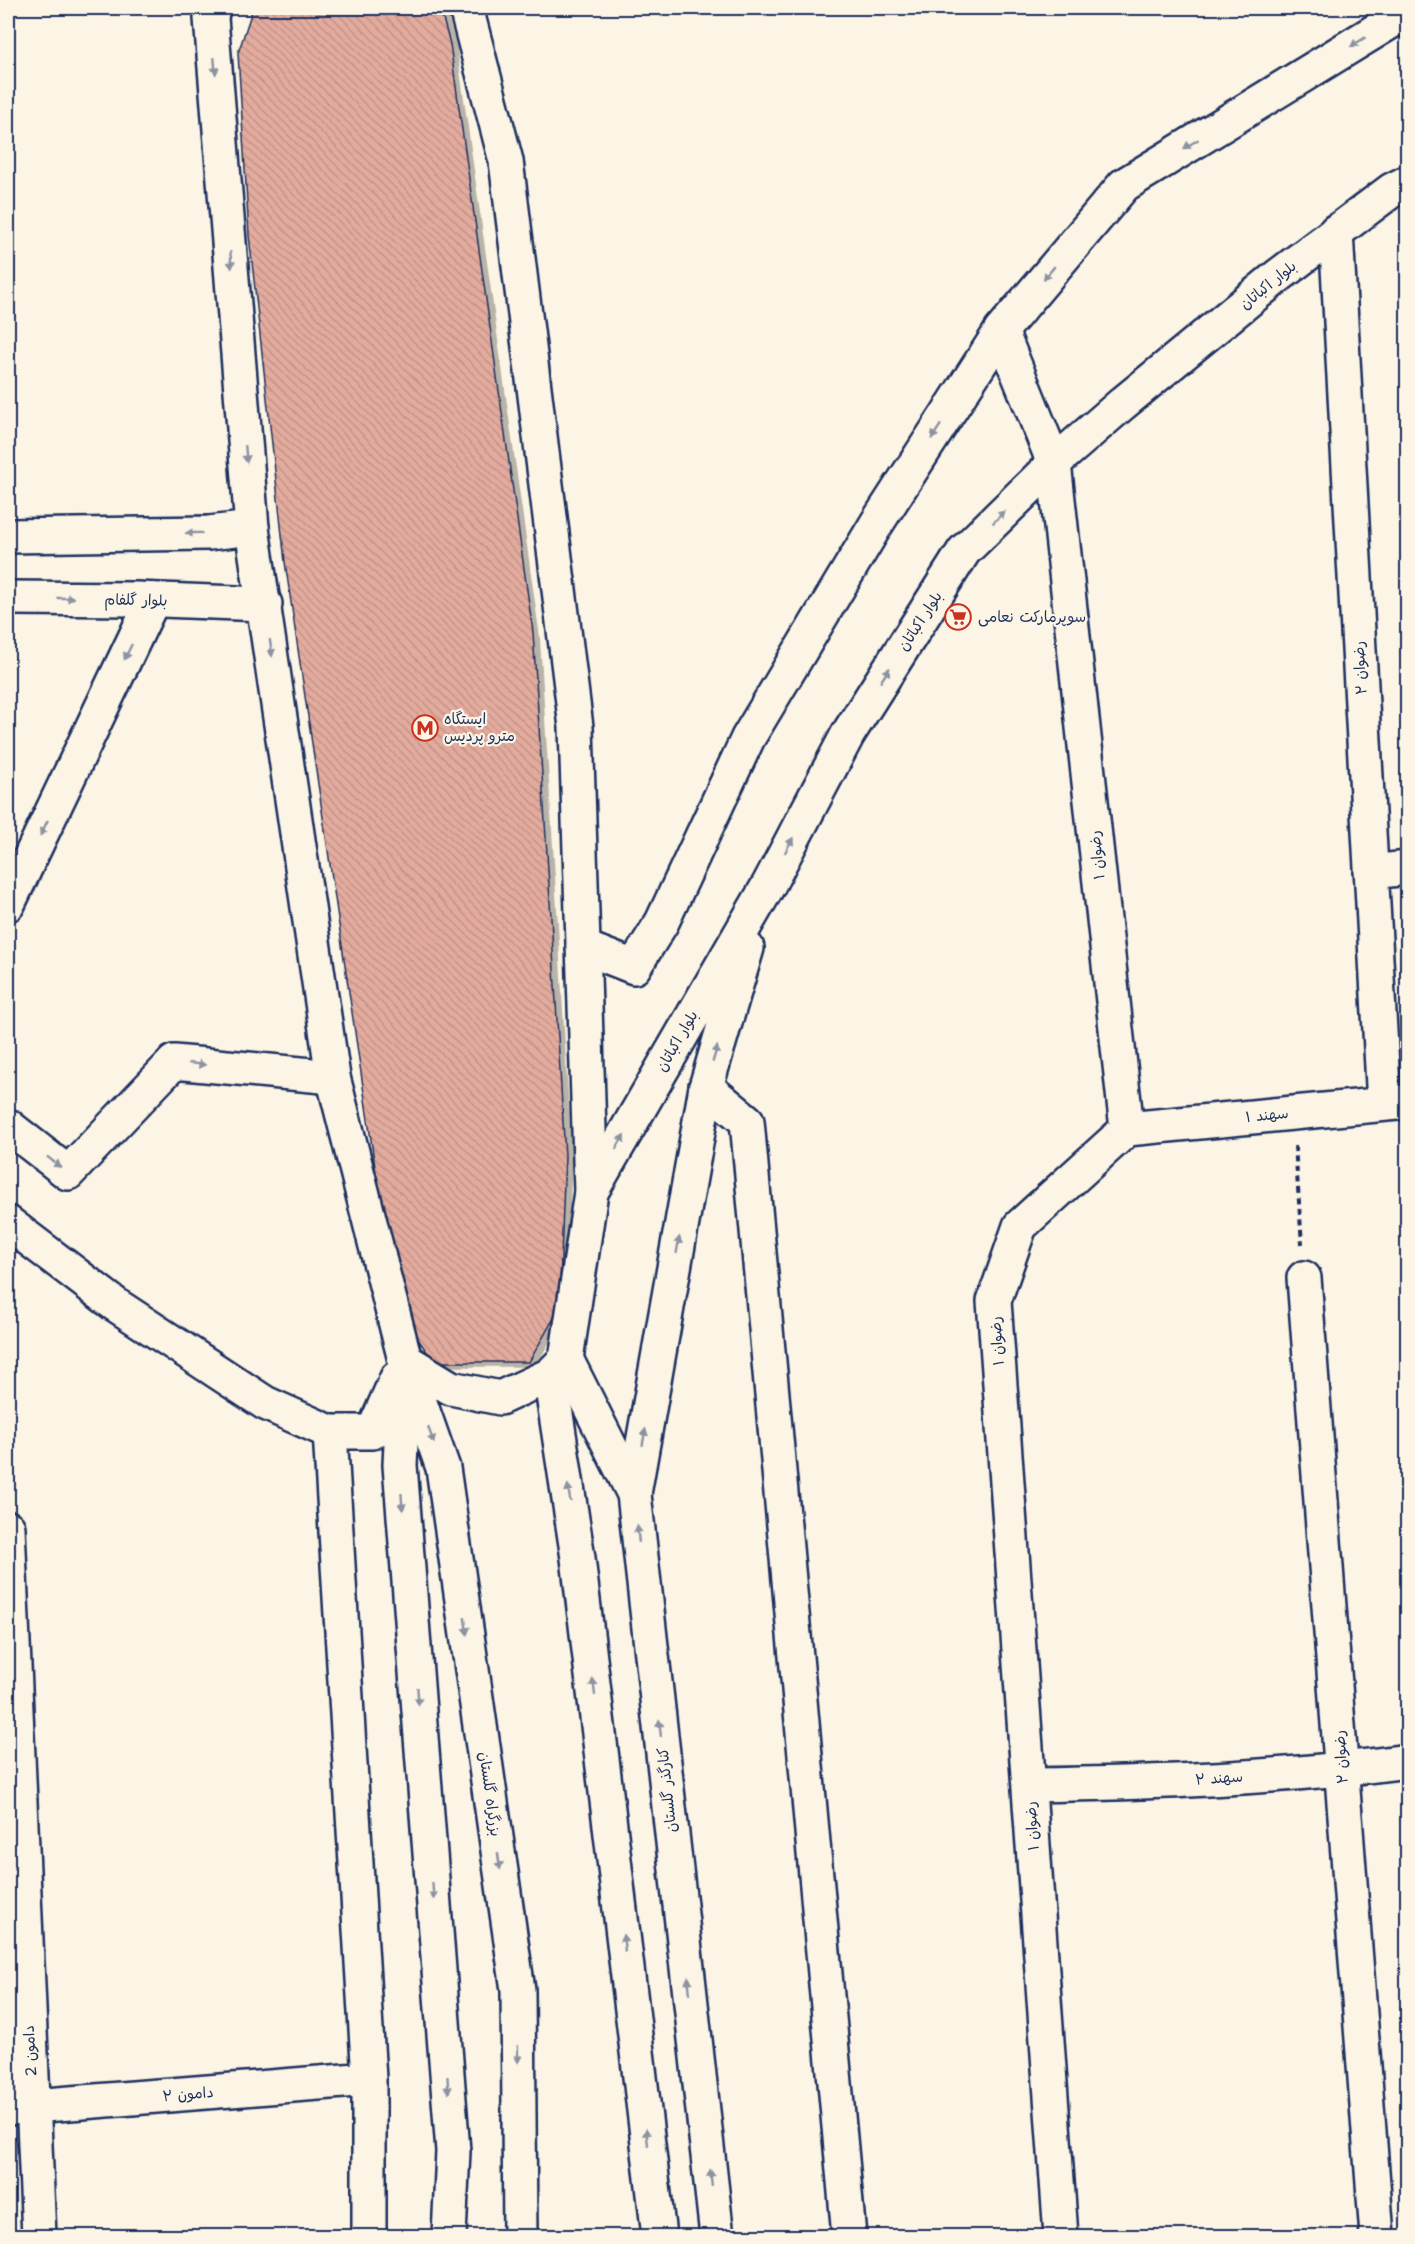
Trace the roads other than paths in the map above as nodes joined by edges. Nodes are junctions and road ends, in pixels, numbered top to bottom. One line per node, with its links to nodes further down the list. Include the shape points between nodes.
1 (466, 8): 17 (main road, via 509,184 576,727)
2 (212, 11): 8 (main road, one-way to 8)
3 (1407, 11): 6 (main road, one-way to 6, via 1124,185)
4 (1407, 182): 5 (main road, بلوار اکباتان)
5 (1336, 231): 7 (main road, بلوار اکباتان); 14 (main road, رضوان ۲)
6 (1001, 331): 7 (main road, رضوان ۱); 17 (main road, one-way to 17, via 877,523 748,738 662,922 634,967)
7 (1054, 463): 15 (main road, بلوار اکباتان, one-way to 7, via 848,734 964,552); 22 (main road, رضوان ۱)
8 (252, 528): 9 (main road, one-way to 9, via 209,533); 12 (main road)
9 (8, 536)
10 (8, 598): 11 (main road, بلوار گلفام, one-way to 11)
11 (153, 600): 12 (main road, بلوار گلفام); 16 (main road, one-way to 16)
12 (265, 604): 18 (main road, one-way to 18)
13 (1407, 868): 14 (main road)
14 (1371, 872): 20 (main road, رضوان ۲)
15 (768, 886): 19 (main road, one-way to 15); 23 (main road, بلوار اکباتان, one-way to 15)
16 (8, 904)
17 (583, 947): 23 (main road)
18 (333, 1077): 21 (main road, one-way to 18, via 68,1173 174,1062); 26 (main road)
19 (706, 1087): 29 (main road, one-way to 19); 42 (main road, via 747,1122)
20 (1396, 1103): 22 (main road, سهند ۱)
21 (8, 1126)
22 (1127, 1129): 33 (main road, رضوان ۱, via 1020,1226 994,1301)
23 (591, 1192): 27 (main road)
24 (8, 1223): 28 (main road, via 116,1305 265,1403)
25 (1304, 1278): 32 (main road, رضوان ۲)
26 (405, 1360): 27 (main road, via 451,1388 500,1398); 28 (main road, via 373,1432); 38 (main road, one-way to 38, via 400,1465 453,2151); 39 (main road, بزرگراه گلستان, one-way to 39, via 443,1468 518,1990)
27 (558, 1367): 29 (main road, کنارگذر گلستان); 40 (main road, one-way to 27)
28 (330, 1432): 34 (main road)
29 (634, 1494): 41 (main road, کنارگذر گلستان, one-way to 29)
30 (8, 1528): 35 (main road, دامون 2)
31 (1407, 1761): 32 (main road, سهند ۲)
32 (1342, 1770): 33 (main road, سهند ۲, via 1139,1783); 44 (main road, رضوان ۲)
33 (1029, 1785): 43 (main road, رضوان ۱)
34 (369, 2079): 35 (main road, دامون ۲); 37 (main road)
35 (20, 2108): 36 (main road, دامون 2)
36 (39, 2236)
37 (369, 2236)
38 (449, 2236)
39 (520, 2236)
40 (659, 2236)
41 (717, 2236)
42 (849, 2236)
43 (1061, 2236)
44 (1377, 2236)

